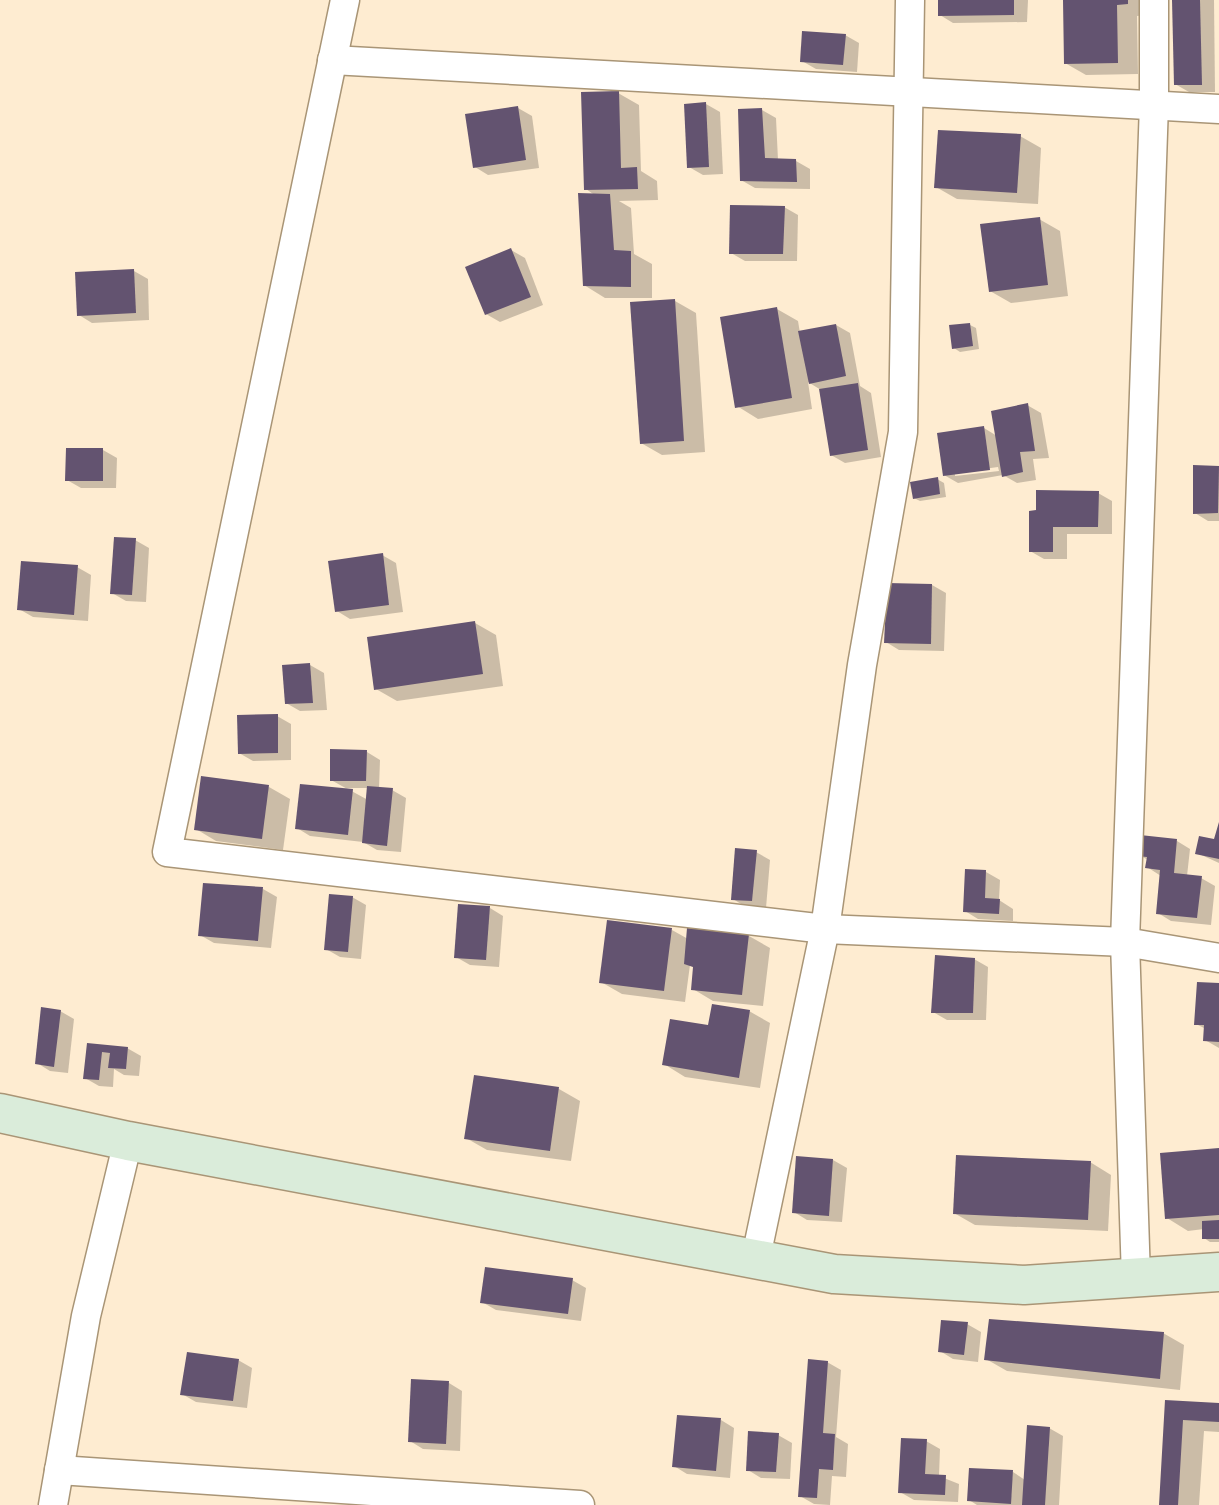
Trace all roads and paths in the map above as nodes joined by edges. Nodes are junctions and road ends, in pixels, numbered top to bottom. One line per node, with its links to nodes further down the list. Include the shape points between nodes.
1 (345, 0): 4 (street)
2 (910, 0): 5 (street)
3 (1154, 0): 6 (street)
4 (332, 60): 5 (street); 8 (street, via 167,852)
5 (911, 90): 6 (street); 8 (street, via 903,432 862,665)
6 (1154, 104): 7 (street); 9 (street)
7 (1219, 109)
8 (825, 929): 9 (street); 13 (street)
9 (1125, 942): 10 (street); 15 (street)
10 (1219, 958)
11 (0, 1113): 12 (main road)
12 (128, 1142): 13 (main road); 16 (street, via 86,1316)
13 (756, 1257): 15 (main road, via 834,1274 1010,1285)
14 (1219, 1272): 15 (main road)
15 (1136, 1278)
16 (59, 1470): 17 (street); 18 (street)
17 (524, 1503): 19 (street)
18 (53, 1505)
19 (580, 1505)

